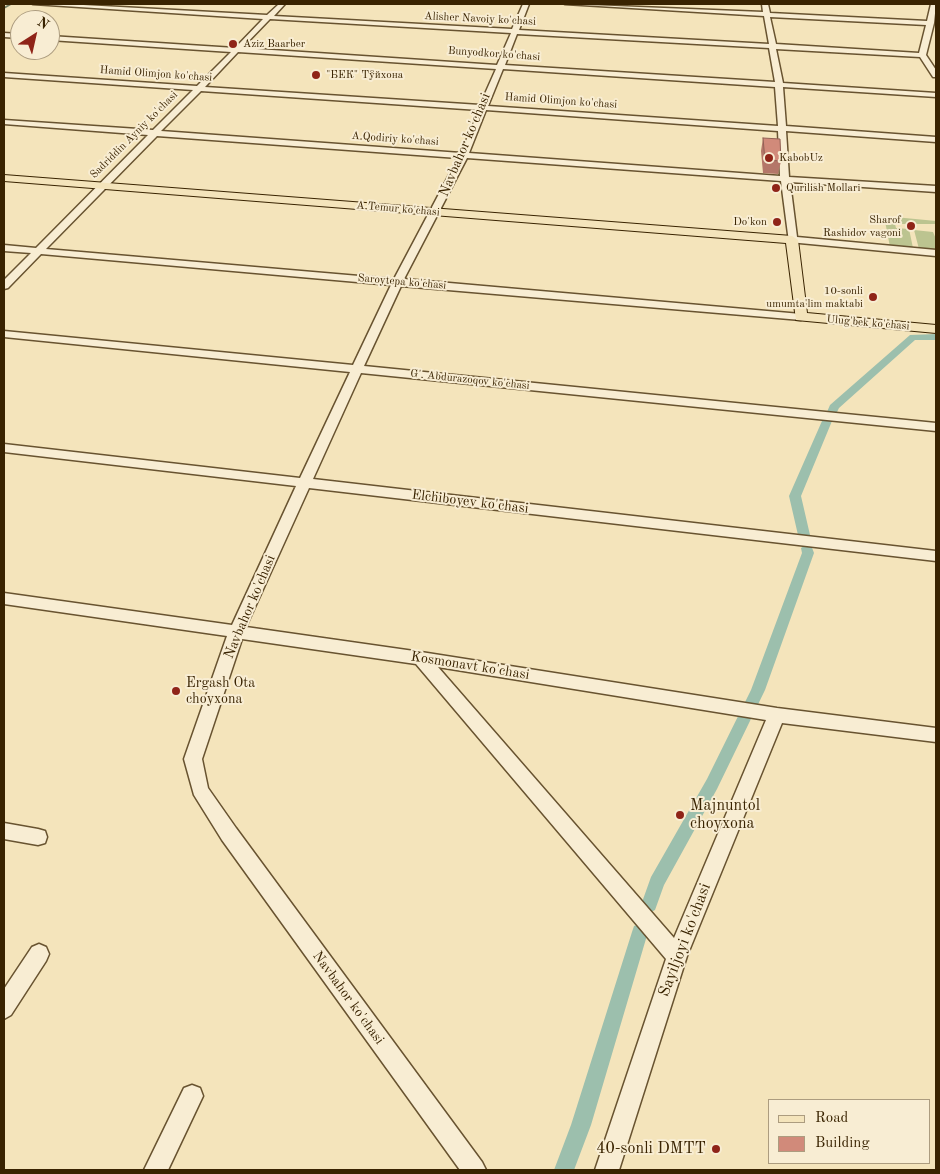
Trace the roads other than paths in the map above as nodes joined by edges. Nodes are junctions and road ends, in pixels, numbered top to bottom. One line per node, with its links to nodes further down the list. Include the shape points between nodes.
1 (36, 4): 8 (street, Alisher Navoiy ko'chasi)
2 (282, 4): 8 (street, Sadriddin Ayniy ko'chasi)
3 (526, 4): 10 (street, Navbahor ko'chasi)
4 (568, 4): 7 (street)
5 (764, 4): 7 (street)
6 (934, 4): 9 (street)
7 (765, 14): 9 (street); 12 (street)
8 (268, 17): 10 (street, Alisher Navoiy ko'chasi); 13 (street, Sadriddin Ayniy ko'chasi)
9 (931, 23): 14 (street)
10 (514, 30): 12 (street, Alisher Navoiy ko'chasi); 15 (street, Navbahor ko'chasi)
11 (60, 39): 13 (street, Bunyodkor ko'chasi)
12 (773, 47): 14 (street, Alisher Navoiy ko'chasi); 18 (street)
13 (235, 50): 15 (street, Bunyodkor ko'chasi); 19 (street, Sadriddin Ayniy ko'chasi)
14 (922, 56): 17 (street)
15 (499, 66): 18 (street, Bunyodkor ko'chasi); 21 (street, Navbahor ko'chasi)
16 (4, 75): 19 (street, Hamid Olimjon ko'chasi)
17 (936, 75)
18 (779, 84): 20 (street, Bunyodkor ko'chasi); 23 (street)
19 (200, 88): 21 (street, Hamid Olimjon ko'chasi); 24 (street, Sadriddin Ayniy ko'chasi)
20 (936, 95)
21 (482, 107): 23 (street, Hamid Olimjon ko'chasi); 26 (street, Navbahor ko'chasi)
22 (4, 122): 24 (street, A.Qodiriy ko'chasi)
23 (781, 127): 25 (street, Hamid Olimjon ko'chasi); 28 (street)
24 (155, 132): 26 (street, A.Qodiriy ko'chasi); 29 (street, Sadriddin Ayniy ko'chasi)
25 (936, 139)
26 (464, 155): 28 (street, A.Qodiriy ko'chasi); 31 (street, Navbahor ko'chasi)
27 (4, 178): 29 (main road, A.Temur ko'chasi)
28 (785, 179): 30 (street, A.Qodiriy ko'chasi); 32 (street)
29 (101, 185): 31 (main road, A.Temur ko'chasi); 34 (street, Sadriddin Ayniy ko'chasi)
30 (936, 189)
31 (436, 212): 32 (main road, A.Temur ko'chasi); 36 (street, Navbahor ko'chasi)
32 (792, 240): 35 (street); 38 (main road)
33 (4, 248): 34 (street, Saroytepa ko'chasi)
34 (38, 251): 36 (street, Saroytepa ko'chasi); 37 (street, Sadriddin Ayniy ko'chasi)
35 (936, 254)
36 (397, 281): 38 (street, Saroytepa ko'chasi); 41 (street, Navbahor ko'chasi)
37 (4, 286)
38 (801, 317): 39 (main road, Ulug'bek ko'chasi)
39 (936, 329)
40 (4, 334): 41 (street, G'. Abdurazoqov ko'chasi)
41 (355, 369): 42 (street, G'. Abdurazoqov ko'chasi); 44 (street, Navbahor ko'chasi)
42 (936, 428)
43 (4, 448): 44 (street, Elchiboyev ko'chasi)
44 (306, 484): 45 (street, Elchiboyev ko'chasi); 47 (street, Navbahor ko'chasi)
45 (936, 556)
46 (4, 599): 47 (street, Kosmonavt ko'chasi)
47 (237, 632): 48 (street, Kosmonavt ko'chasi); 58 (street, Navbahor ko'chasi, via 193,758 200,790)
48 (421, 658): 49 (street, Kosmonavt ko'chasi); 54 (street)
49 (776, 715): 50 (street, Kosmonavt ko'chasi); 54 (street, Sayiljoyi ko'chasi)
50 (936, 735)
51 (4, 831): 52 (street)
52 (38, 837)
53 (38, 954): 55 (street)
54 (677, 956): 59 (street, Sayiljoyi ko'chasi)
55 (4, 1008)
56 (192, 1096): 57 (street)
57 (156, 1170)
58 (474, 1170)
59 (607, 1170)

